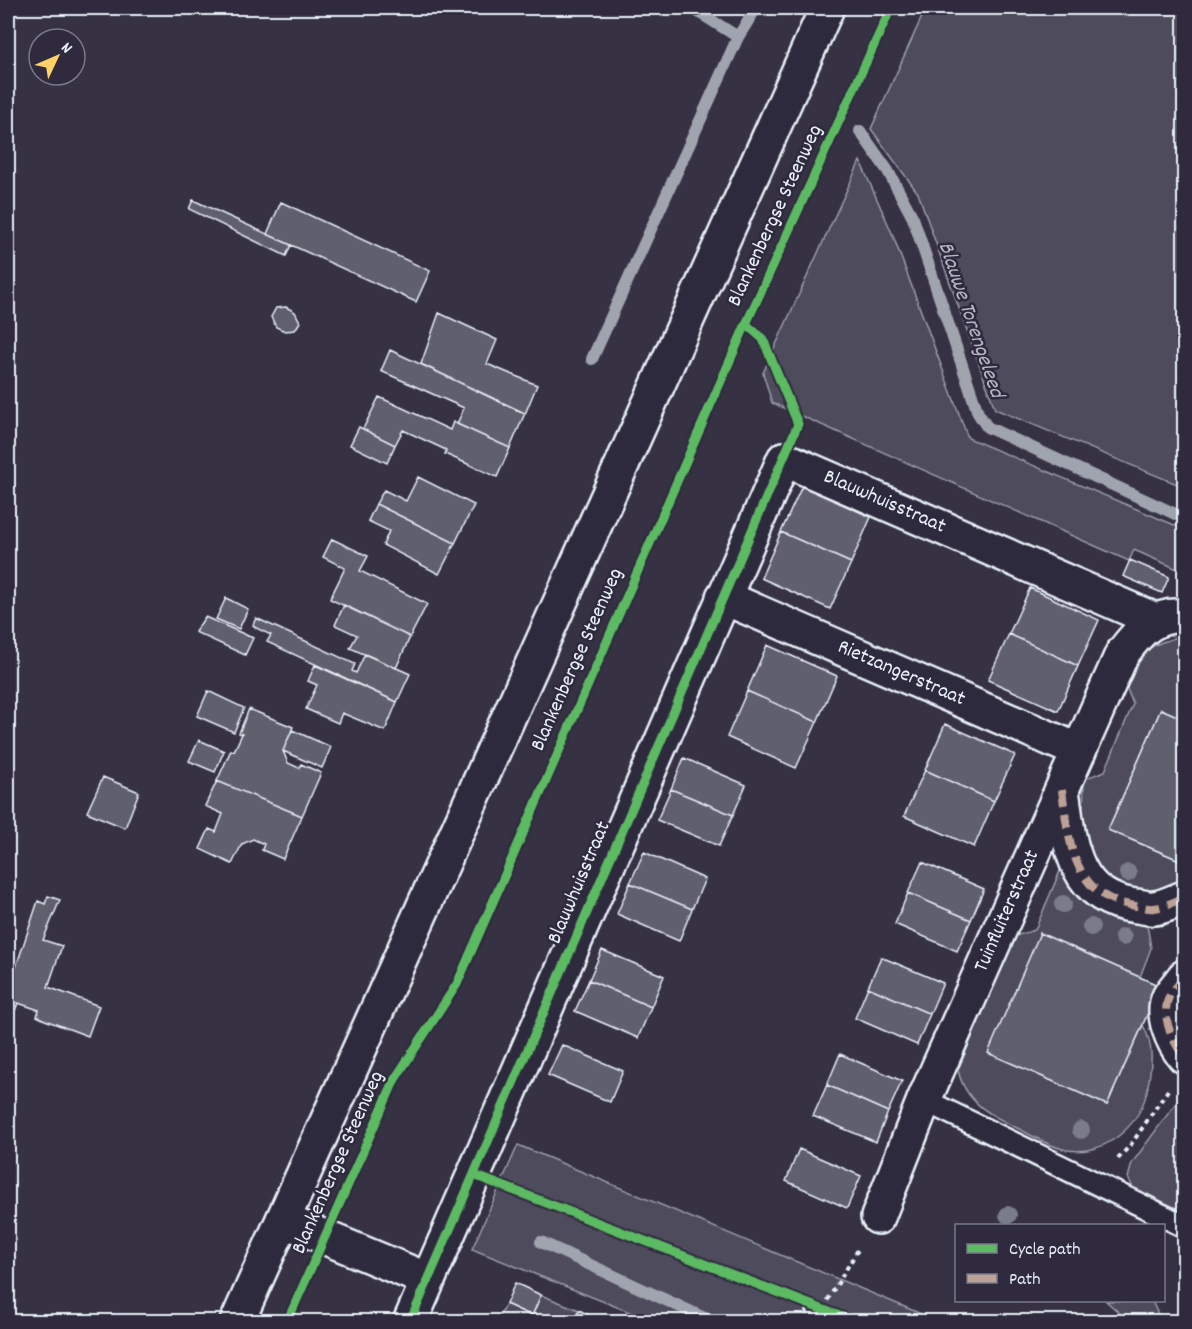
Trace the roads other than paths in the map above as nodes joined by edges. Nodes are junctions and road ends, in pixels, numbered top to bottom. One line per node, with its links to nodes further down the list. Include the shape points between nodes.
1 (827, 8): 11 (street, Blankenbergse Steenweg)
2 (723, 597): 3 (street, Blauwhuisstraat, via 784,459); 4 (street, Rietzangerstraat); 13 (street, Blauwhuisstraat)
3 (1170, 618): 4 (street, Tuinfluiterstraat, via 1136,634 1122,654)
4 (1079, 752): 5 (street, Tuinfluiterstraat)
5 (1062, 790): 6 (street, via 1073,854 1095,891 1125,904 1154,908); 9 (street, Tuinfluiterstraat)
6 (1185, 898)
7 (1185, 977): 8 (street, via 1168,998 1167,1009)
8 (1178, 1070)
9 (924, 1100): 10 (street, Tuinfluiterstraat); 12 (lane)
10 (878, 1217)
11 (283, 1220): 13 (street, Blankenbergse Steenweg); 14 (street, Blankenbergse Steenweg)
12 (1185, 1226)
13 (428, 1280): 15 (street, Blauwhuisstraat)
14 (237, 1322)
15 (410, 1322)

